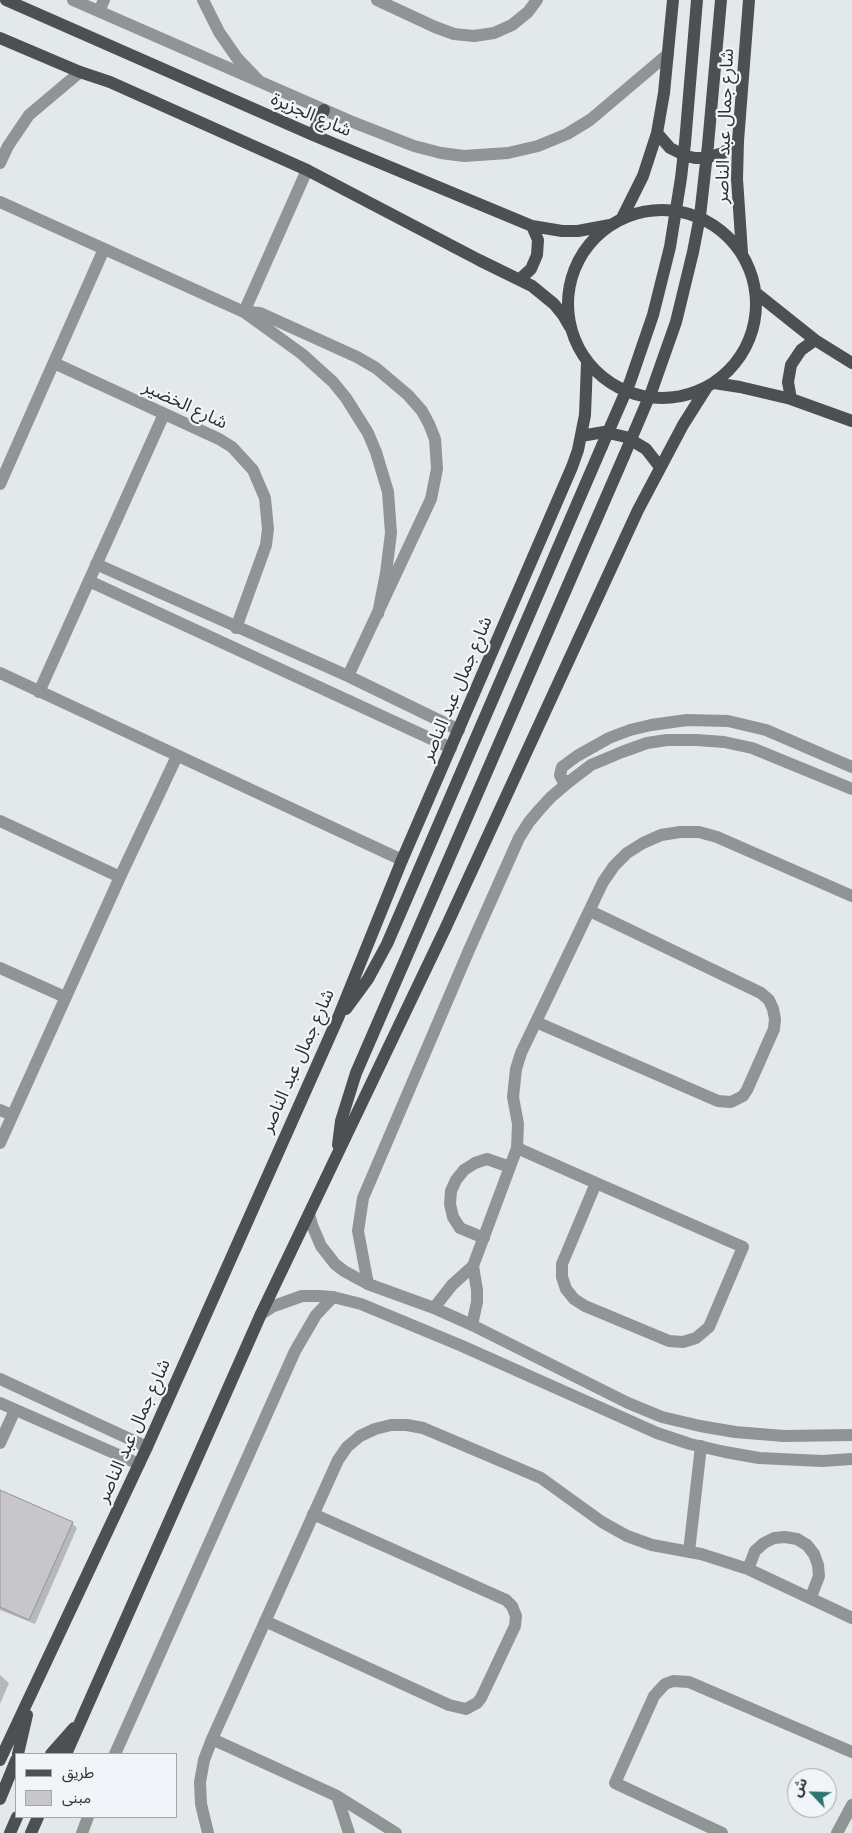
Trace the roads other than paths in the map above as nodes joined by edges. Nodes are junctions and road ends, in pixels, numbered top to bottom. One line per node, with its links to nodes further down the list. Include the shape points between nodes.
1 (6, 0): 17 (main road, شارع الجزيرة)
2 (73, 0): 10 (street)
3 (202, 0): 14 (street, via 218,32)
4 (377, 0): 5 (street, via 435,28 474,36 494,33 512,25)
5 (537, 0)
6 (673, 0): 12 (main road)
7 (697, 0): 62 (main road, bridge, via 685,143 670,247 653,315 630,382 387,944 364,986)
8 (721, 0): 68 (main road, bridge, via 700,216 676,322 624,456 356,1073 341,1121)
9 (749, 0): 18 (main road, شارع جمال عبد الناصر)
10 (101, 6): 14 (street)
11 (0, 38): 13 (main road)
12 (668, 54): 15 (street, via 590,120 538,146 508,153 479,156 441,153 414,146); 16 (main road)
13 (80, 72): 19 (street, via 29,115); 20 (main road, via 110,82)
14 (259, 81): 15 (street)
15 (324, 110): 17 (main road)
16 (657, 134): 18 (main road, via 670,148 696,158 723,153); 22 (main road, via 643,176)
17 (313, 135): 24 (main road, شارع الجزيرة)
18 (738, 142): 26 (main road, شارع جمال عبد الناصر)
19 (0, 164)
20 (307, 170): 27 (main road); 29 (street)
21 (0, 202): 25 (street)
22 (622, 218): 23 (main road); 26 (main road, via 651,210 688,213 709,222)
23 (610, 225): 24 (main road, شارع الجزيرة, via 570,231); 30 (main road, via 582,253 574,270 568,288)
24 (532, 226): 27 (main road, via 538,240 537,255 531,269)
25 (104, 249): 29 (street); 32 (street)
26 (742, 253): 28 (main road)
27 (520, 279): 30 (main road, via 549,299)
28 (756, 293): 31 (main road); 35 (main road, via 756,314 743,353)
29 (244, 312): 44 (street, via 302,354 333,382 358,415 376,452 388,492 391,533); 44 (street, via 260,314 358,357 408,395 430,424 437,454 435,484)
30 (570, 327): 33 (main road)
31 (814, 340): 34 (main road); 36 (main road, via 801,350 792,365 788,382)
32 (54, 363): 37 (street, شارع الخضير); 41 (street)
33 (587, 363): 35 (main road, via 616,387 634,395 652,398 681,396); 39 (main road, شارع جمال عبد الناصر)
34 (852, 363)
35 (711, 385): 36 (main road, via 757,390); 40 (main road, via 683,425)
36 (791, 399): 38 (main road)
37 (164, 414): 42 (street); 45 (street, شارع الخضير, via 232,447 253,470 265,498 266,545)
38 (852, 421)
39 (581, 436): 40 (main road, via 604,432 626,437 646,449); 49 (main road, شارع جمال عبد الناصر, via 572,467)
40 (660, 467): 68 (main road)
41 (0, 484)
42 (96, 564): 43 (street); 45 (street)
43 (89, 581): 48 (street); 50 (street)
44 (378, 614): 47 (street)
45 (236, 628): 47 (street)
46 (0, 673): 48 (street)
47 (348, 676): 49 (street)
48 (39, 692): 51 (street)
49 (459, 730): 50 (main road, شارع جمال عبد الناصر)
50 (451, 748): 56 (main road, شارع جمال عبد الناصر)
51 (176, 756): 56 (street); 57 (street)
52 (852, 767): 53 (street, via 766,730 728,721 687,720 630,730 592,747 560,770 561,778)
53 (570, 781): 54 (street, via 591,765 648,743 697,740 752,748); 74 (street, via 540,808 520,838 363,1198 358,1231)
54 (852, 790)
55 (0, 821): 57 (street)
56 (402, 860): 62 (main road, شارع جمال عبد الناصر)
57 (120, 877): 61 (street)
58 (852, 896): 59 (street, via 717,837 699,832 680,832 643,843 627,853 603,882)
59 (590, 911): 63 (street); 63 (street, via 761,993 769,1000 775,1019 774,1029 747,1090 738,1100 718,1102)
60 (0, 968): 61 (street)
61 (65, 998): 65 (street)
62 (338, 1018): 89 (main road, شارع جمال عبد الناصر)
63 (536, 1022): 67 (street, via 516,1068)
64 (0, 1110): 65 (street)
65 (12, 1115): 66 (street)
66 (0, 1143)
67 (517, 1148): 69 (street); 70 (street)
68 (337, 1155): 71 (main road)
69 (510, 1167): 72 (street); 72 (street, via 488,1160 475,1163 460,1174 451,1192 453,1217 460,1228)
70 (596, 1183): 70 (street, via 743,1247 709,1327 696,1338 668,1342 585,1306 566,1289 562,1264)
71 (309, 1214): 74 (street, via 316,1236 328,1256 344,1271); 78 (main road)
72 (484, 1238): 73 (street)
73 (474, 1266): 77 (street, via 452,1285); 79 (street, via 477,1302)
74 (368, 1284): 76 (street, via 358,1292); 77 (street)
75 (333, 1297): 76 (street); 78 (street, via 302,1296); 105 (street, via 316,1315 295,1352)
76 (361, 1304): 80 (street)
77 (434, 1308): 79 (street)
78 (261, 1314): 99 (main road)
79 (472, 1325): 80 (street); 84 (street)
80 (462, 1346): 85 (street)
81 (0, 1379): 89 (street)
82 (0, 1403): 83 (street)
83 (15, 1410): 87 (street); 91 (street)
84 (662, 1417): 85 (street); 86 (street, via 758,1435)
85 (657, 1433): 88 (street)
86 (852, 1435)
87 (0, 1443)
88 (701, 1446): 90 (street, via 783,1460); 93 (street)
89 (147, 1447): 91 (main road, شارع جمال عبد الناصر)
90 (852, 1459)
91 (139, 1464): 98 (main road, شارع جمال عبد الناصر)
92 (313, 1514): 93 (street, via 347,1447 375,1429 407,1424 532,1474 627,1536); 97 (street); 97 (street, via 506,1600 516,1616 515,1626 481,1698 466,1709 449,1705)
93 (689, 1552): 94 (street)
94 (748, 1569): 95 (street); 95 (street, via 755,1551 764,1543 774,1538 797,1539 807,1545 818,1565 819,1576)
95 (811, 1597): 96 (street)
96 (852, 1618)
97 (265, 1621): 100 (street)
98 (29, 1700): 102 (main road); 106 (main road, شارع جمال عبد الناصر)
99 (80, 1722): 103 (main road); 104 (main road)
100 (212, 1739): 108 (street); 117 (street, via 200,1782)
101 (852, 1752): 120 (street, via 689,1682 665,1684 654,1696 615,1783)
102 (18, 1753)
103 (52, 1753)
104 (66, 1753)
105 (115, 1753)
106 (0, 1760)
107 (15, 1762): 109 (main road)
108 (337, 1796): 118 (street); 119 (street)
109 (0, 1799)
110 (852, 1805): 121 (street)
111 (17, 1818): 114 (main road)
112 (38, 1818): 115 (main road)
113 (88, 1818): 116 (street)
114 (10, 1833)
115 (31, 1833)
116 (82, 1833)
117 (208, 1833)
118 (349, 1833)
119 (396, 1833)
120 (722, 1833)
121 (837, 1833)

